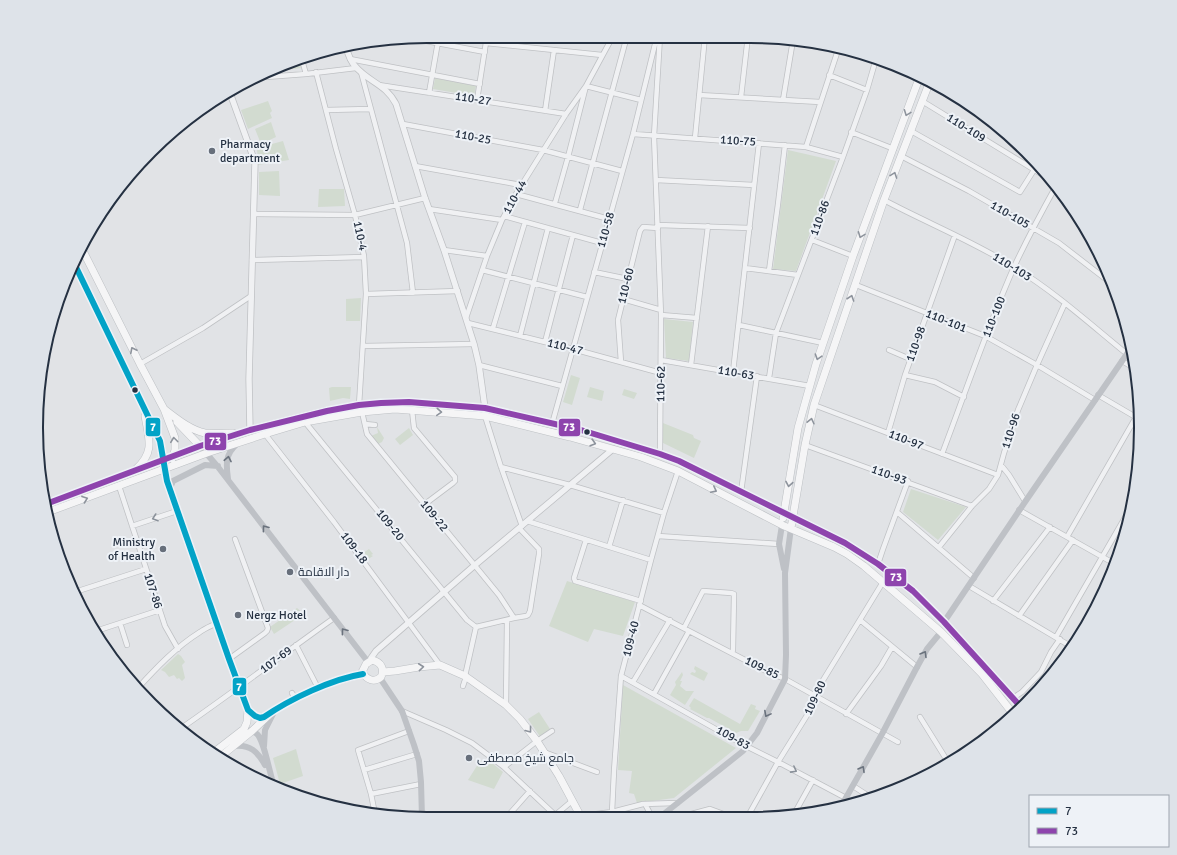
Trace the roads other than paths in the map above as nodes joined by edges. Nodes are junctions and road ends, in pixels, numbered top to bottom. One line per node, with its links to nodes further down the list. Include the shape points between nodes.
1 (433, 43): 9 (street)
2 (486, 43): 11 (street); 13 (street)
3 (609, 43): 15 (street)
4 (625, 43): 32 (street)
5 (655, 43): 37 (street, 110-58)
6 (660, 43): 49 (street, 110-62)
7 (704, 43): 33 (street)
8 (747, 43): 35 (street)
9 (438, 44): 13 (street); 23 (street)
10 (792, 45): 38 (street)
11 (554, 50): 15 (street); 43 (street)
12 (347, 51): 16 (street)
13 (485, 52): 26 (street)
14 (837, 53): 24 (street)
15 (602, 55): 28 (street)
16 (350, 59): 19 (street); 23 (street)
17 (303, 63): 21 (street)
18 (875, 64): 30 (street, 110-86)
19 (358, 70): 20 (street); 27 (street); 41 (street)
20 (316, 72): 21 (street); 42 (street, 110-4)
21 (306, 74): 22 (street)
22 (274, 75)
23 (432, 75): 26 (street); 31 (street)
24 (829, 75): 30 (street); 40 (street)
25 (918, 82): 54 (main road, one-way to 54)
26 (480, 84): 36 (street)
27 (379, 85): 31 (street, 110-27); 45 (street, via 393,98)
28 (586, 86): 32 (street); 44 (street, 110-44); 57 (street)
29 (928, 87): 39 (main road)
30 (867, 90): 47 (street, 110-86)
31 (429, 92): 36 (street, 110-27)
32 (612, 93): 37 (street); 59 (street)
33 (699, 95): 35 (street); 50 (street)
34 (232, 97): 74 (street, via 255,162)
35 (741, 97): 38 (street)
36 (477, 100): 43 (street, 110-27)
37 (641, 100): 48 (street, 110-58)
38 (783, 100): 40 (street)
39 (922, 101): 46 (main road); 61 (street, 110-109)
40 (820, 102): 53 (street)
41 (370, 109): 42 (street); 71 (street)
42 (326, 110): 75 (street, 110-4)
43 (545, 111): 44 (street, 110-27)
44 (566, 114): 55 (street, 110-44)
45 (403, 124): 55 (street, 110-25); 60 (street)
46 (911, 131): 56 (main road); 61 (street, via 1020,192)
47 (851, 132): 54 (street); 58 (street, 110-86)
48 (633, 134): 49 (street, 110-75); 62 (street, 110-58)
49 (654, 136): 50 (street, 110-75); 63 (street, 110-62)
50 (695, 138): 51 (street, 110-75)
51 (759, 143): 52 (street, 110-75); 65 (street)
52 (785, 145): 53 (street, 110-75); 98 (street)
53 (806, 146): 58 (street, 110-75)
54 (894, 149): 91 (main road, one-way to 91)
55 (543, 150): 57 (street, 110-25); 64 (street, 110-44)
56 (901, 156): 69 (main road, one-way to 56); 83 (street, 110-105)
57 (568, 157): 59 (street, 110-25); 70 (street)
58 (842, 157): 86 (street, 110-86)
59 (593, 164): 62 (street, 110-25); 73 (street)
60 (415, 166): 64 (street); 68 (street)
61 (1034, 170)
62 (622, 171): 77 (street, 110-58)
63 (656, 180): 65 (street); 79 (street, 110-62)
64 (521, 185): 67 (street, 110-44)
65 (754, 185): 82 (street)
66 (1053, 191): 83 (street, 110-100)
67 (516, 194): 70 (street); 76 (street, 110-44)
68 (425, 198): 71 (street); 72 (street)
69 (884, 200): 85 (street, 110-103); 105 (main road)
70 (554, 203): 73 (street)
71 (396, 205): 75 (street); 108 (street, via 407,243)
72 (429, 209): 76 (street); 88 (street)
73 (580, 210): 77 (street)
74 (254, 214): 75 (street); 93 (street)
75 (355, 215): 92 (street, 110-4)
76 (503, 218): 78 (street); 90 (street, 110-44)
77 (609, 218): 87 (street, 110-58)
78 (525, 222): 81 (street); 101 (street)
79 (658, 226): 80 (street); 103 (street, 110-60, via 641,229); 114 (street, 110-62)
80 (708, 226): 82 (street); 116 (street)
81 (548, 228): 84 (street); 104 (street)
82 (750, 228): 95 (street)
83 (1033, 228): 94 (street, 110-100); 102 (street, 110-105, via 1059,243)
84 (573, 235): 87 (street); 106 (street)
85 (955, 235): 94 (street, 110-103); 115 (street, 110-98)
86 (812, 240): 91 (street); 100 (street, 110-86)
87 (602, 242): 99 (street, 110-58)
88 (444, 250): 90 (street); 107 (street)
89 (85, 254): 134 (main road, one-way to 89)
90 (487, 256): 96 (street, 110-44)
91 (854, 256): 124 (main road)
92 (364, 257): 93 (street); 109 (street, 110-4)
93 (252, 260): 110 (street)
94 (1014, 267): 113 (street, 110-103); 122 (street, 110-100)
95 (745, 268): 98 (street); 118 (street)
96 (482, 270): 101 (street); 117 (street, 110-44)
97 (77, 271): 149 (main road)
98 (769, 271): 100 (street)
99 (594, 272): 103 (street); 111 (street, 110-58)
100 (798, 275): 120 (street, 110-86)
101 (508, 276): 104 (street); 119 (street)
102 (1104, 278)
103 (628, 279): 112 (street, 110-60)
104 (534, 283): 106 (street); 121 (street)
105 (856, 285): 115 (street, 110-101); 148 (main road, one-way to 105)
106 (558, 289): 111 (street); 123 (street)
107 (458, 291): 108 (street); 117 (street)
108 (413, 293): 109 (street)
109 (366, 294): 126 (street, 110-4)
110 (251, 296): 134 (street, via 203,328); 161 (street, via 248,379)
111 (587, 297): 127 (street, 110-58)
112 (623, 300): 114 (street); 133 (street, 110-60, via 618,320)
113 (1065, 303): 129 (street, 110-103); 137 (street, 110-96)
114 (661, 312): 116 (street); 131 (street, 110-62)
115 (927, 313): 122 (street, 110-101); 130 (street, 110-98)
116 (697, 318): 136 (street)
117 (467, 320): 119 (street, 110-47); 125 (street)
118 (738, 325): 120 (street); 139 (street)
119 (493, 328): 121 (street, 110-47)
120 (776, 333): 124 (street); 143 (street, 110-86)
121 (520, 336): 123 (street, 110-47)
122 (986, 336): 137 (street, 110-101); 146 (street, 110-100)
123 (545, 342): 127 (street, 110-47)
124 (823, 343): 145 (main road, one-way to 145)
125 (474, 344): 126 (street); 135 (street)
126 (363, 346): 150 (street, 110-4)
127 (573, 349): 133 (street, 110-47); 144 (street, 110-58)
128 (890, 350): 130 (street)
129 (1127, 354): 132 (main road)
130 (910, 359): 141 (street, 110-98)
131 (662, 360): 136 (street, 110-63); 140 (street, 110-62)
132 (1122, 361): 138 (street); 147 (main road)
133 (621, 362): 140 (street, 110-47)
134 (140, 364): 152 (main road)
135 (479, 365): 144 (street); 151 (street)
136 (691, 365): 139 (street, 110-63)
137 (1037, 365): 147 (street, 110-101); 176 (street, 110-96, via 1018,410)
138 (1129, 365)
139 (733, 372): 142 (street, 110-63)
140 (661, 373): 171 (street, 110-62)
141 (905, 375): 146 (street, via 935,382); 163 (street, 110-98)
142 (757, 376): 143 (street, 110-63); 188 (street)
143 (769, 378): 145 (street, 110-63)
144 (562, 386): 158 (street, 110-58)
145 (810, 386): 199 (main road, one-way to 199, via 798,428)
146 (964, 396): 172 (street, 110-100)
147 (1096, 398): 155 (street, 110-101); 190 (main road)
148 (814, 405): 163 (street, 110-97); 167 (main road, one-way to 148)
149 (143, 406): 165 (main road); 181 (main road, via 149,452)
150 (361, 408): 151 (main road, via 381,403 409,402); 153 (main road); 156 (main road); 157 (street, 109-22); 161 (main road, via 328,411)
151 (485, 408): 154 (street); 158 (main road)
152 (164, 409): 162 (main road, via 180,421 205,433); 168 (main road); 173 (main road, one-way to 152, via 175,438)
153 (412, 410): 154 (main road, one-way to 154); 192 (street, via 414,428 455,478 453,483)
154 (485, 416): 169 (main road, one-way to 169); 178 (street)
155 (1134, 416)
156 (305, 422): 164 (main road); 227 (street, 109-20)
157 (364, 424): 159 (street); 192 (street, 109-22, via 367,434)
158 (552, 424): 171 (main road)
159 (375, 425)
160 (1134, 425): 209 (street)
161 (250, 430): 162 (main road)
162 (240, 433): 168 (main road)
163 (888, 433): 172 (street, 110-97)
164 (265, 434): 166 (main road); 240 (street, 109-18)
165 (160, 441): 173 (main road); 175 (main road)
166 (240, 442): 170 (main road); 183 (main road, one-way to 166, via 227,459 231,449)
167 (805, 445): 184 (street, 110-93); 200 (main road)
168 (200, 446): 170 (main road); 173 (main road)
169 (613, 449): 180 (main road); 185 (street)
170 (207, 453): 174 (main road); 177 (main road)
171 (660, 454): 188 (main road)
172 (942, 454): 182 (street, 110-97)
173 (174, 456): 174 (main road, via 187,459); 175 (main road); 179 (main road)
174 (197, 457): 179 (main road)
175 (164, 460): 179 (main road); 181 (main road)
176 (1001, 465): 182 (street, 110-96); 190 (street)
177 (218, 466): 183 (main road); 187 (main road, via 205,465 174,482)
178 (501, 467): 185 (street); 205 (street)
179 (165, 469): 186 (main road); 187 (main road)
180 (678, 471): 197 (street, 109-40); 203 (main road, one-way to 203)
181 (133, 472): 191 (main road)
182 (998, 475): 193 (street, 110-96, via 989,489)
183 (229, 481): 232 (main road, one-way to 183)
184 (908, 481): 193 (street, 110-93); 198 (street)
185 (570, 485): 189 (street); 201 (street)
186 (119, 486): 196 (main road, one-way to 186); 204 (street, 107-86)
187 (170, 488): 194 (main road)
188 (741, 492): 199 (main road)
189 (623, 500): 197 (street); 214 (street)
190 (1025, 501): 195 (main road)
191 (50, 503)
192 (425, 504): 220 (street, 109-22)
193 (972, 506): 215 (street, 110-96)
194 (177, 510): 204 (street, one-way to 204); 239 (main road)
195 (1019, 510): 206 (street); 223 (main road)
196 (52, 511)
197 (664, 512): 208 (street, 109-40)
198 (897, 512): 215 (street); 219 (street)
199 (784, 514): 200 (main road); 203 (main road)
200 (792, 517): 207 (main road); 219 (main road, via 845,543)
201 (527, 521): 205 (street); 211 (street)
202 (1122, 522): 216 (street)
203 (782, 525): 207 (main road); 213 (main road)
204 (132, 526): 221 (street, 107-86)
205 (520, 527): 220 (street); 233 (street, via 538,549 539,554 530,611 526,616)
206 (1050, 527): 209 (street); 228 (street)
207 (791, 528): 222 (main road); 224 (main road, via 847,554)
208 (658, 536): 213 (street); 217 (street, 109-40)
209 (1068, 537): 212 (street)
210 (235, 539): 253 (street, via 268,628 265,633)
211 (586, 540): 214 (street); 229 (street, 109-85, via 575,581)
212 (1073, 540): 216 (street); 231 (street)
213 (779, 544): 222 (main road)
214 (609, 547): 217 (street)
215 (939, 547): 223 (street)
216 (1102, 557): 218 (street); 246 (street)
217 (651, 560): 229 (street, 109-40)
218 (1110, 561)
219 (878, 564): 237 (main road, via 913,591)
220 (475, 565): 227 (street); 233 (street, 109-22)
221 (146, 569): 226 (street); 230 (street, 107-86)
222 (785, 573): 261 (main road)
223 (974, 578): 225 (main road)
224 (883, 582): 236 (street, 109-80); 245 (main road)
225 (969, 586): 228 (street); 237 (main road)
226 (79, 591)
227 (444, 592): 240 (street); 241 (street, 109-20)
228 (993, 601): 231 (street)
229 (640, 603): 235 (street, 109-85); 260 (street, 109-40)
230 (160, 610): 238 (street); 251 (street, 107-86, via 165,626)
231 (1019, 616): 246 (street)
232 (334, 618): 249 (street, 107-69); 254 (main road, one-way to 232)
233 (514, 618): 234 (street)
234 (507, 620): 241 (street); 271 (street)
235 (670, 620): 242 (street, 109-85); 262 (street)
236 (860, 620): 250 (street); 268 (street, 109-80)
237 (944, 622): 269 (main road)
238 (120, 623): 243 (street); 248 (street)
239 (217, 623): 251 (street); 253 (main road)
240 (409, 623): 254 (street, via 376,651); 255 (street, 109-18)
241 (476, 627): 259 (street)
242 (684, 628): 244 (street, 109-85); 252 (street, via 703,591 734,594)
243 (101, 629)
244 (689, 630): 252 (street, 109-85); 267 (street)
245 (941, 632): 256 (main road, one-way to 245); 274 (main road, via 982,674)
246 (1058, 638): 247 (street); 269 (street, via 1041,672)
247 (1067, 643)
248 (127, 645)
249 (296, 645): 265 (street, 107-69); 266 (street)
250 (892, 647): 256 (street); 276 (street)
251 (178, 649): 263 (street)
252 (732, 653): 261 (street, 109-85)
253 (229, 659): 265 (main road)
254 (368, 662): 257 (main road, via 364,666); 258 (main road, via 375,661 382,666)
255 (440, 665): 258 (main road, one-way to 255); 259 (main road)
256 (916, 667): 283 (main road)
257 (363, 674): 258 (main road, via 372,680); 266 (main road)
258 (381, 675): 275 (main road)
259 (465, 676): 264 (street); 271 (main road)
260 (621, 676): 262 (street, 109-83); 317 (street, 109-40)
261 (785, 679): 268 (street, 109-85); 287 (main road, one-way to 287, via 757,733)
262 (633, 682): 267 (street, 109-83)
263 (141, 684)
264 (463, 686)
265 (240, 688): 273 (main road, via 246,695); 278 (street, 107-69)
266 (318, 688): 272 (main road, via 294,696)
267 (654, 694): 287 (street, 109-83)
268 (814, 695): 276 (street, 109-85); 294 (street, 109-80, via 814,704)
269 (1013, 698): 270 (main road)
270 (1017, 703)
271 (506, 705): 284 (main road, one-way to 284)
272 (276, 709): 273 (main road, via 260,718); 279 (main road); 289 (main road, via 265,730)
273 (248, 710): 282 (main road, via 247,722)
274 (1010, 710)
275 (402, 711): 280 (main road); 295 (street, via 472,743)
276 (846, 714): 283 (street, 109-85)
277 (920, 717): 293 (street)
278 (185, 726)
279 (252, 731): 282 (main road); 286 (main road); 289 (main road, via 259,736)
280 (409, 731): 292 (main road); 296 (street, via 358,750)
281 (552, 731): 284 (street)
282 (240, 732): 288 (main road)
283 (882, 734): 285 (street, 109-85); 302 (main road, one-way to 283)
284 (537, 741): 290 (main road); 295 (street)
285 (898, 742)
286 (234, 746): 291 (main road); 298 (main road, via 245,746 256,751)
287 (746, 746): 294 (street, 109-83); 308 (main road)
288 (218, 749)
289 (264, 750): 298 (main road)
290 (543, 751): 297 (street); 307 (main road)
291 (224, 753)
292 (417, 754): 296 (street); 301 (main road)
293 (945, 758)
294 (778, 762): 300 (street, 109-83, one-way to 300); 322 (street, 109-80)
295 (504, 768): 303 (street)
296 (364, 770): 304 (street)
297 (597, 772)
298 (270, 773): 299 (main road)
299 (272, 779)
300 (813, 780): 306 (street, 109-83); 311 (street)
301 (421, 784): 304 (street); 312 (main road)
302 (853, 786): 305 (street); 306 (main road)
303 (530, 791): 313 (street); 314 (street)
304 (371, 794): 310 (street)
305 (866, 794)
306 (845, 800)
307 (572, 801): 315 (street); 316 (main road)
308 (678, 803): 309 (street); 319 (main road)
309 (645, 804): 317 (street); 318 (street)
310 (373, 808)
311 (797, 809)
312 (422, 812)
313 (511, 812)
314 (550, 812)
315 (559, 812)
316 (578, 812)
317 (612, 812)
318 (649, 812)
319 (668, 812)
320 (699, 812): 321 (street, via 710,809)
321 (718, 812)
322 (750, 812)

